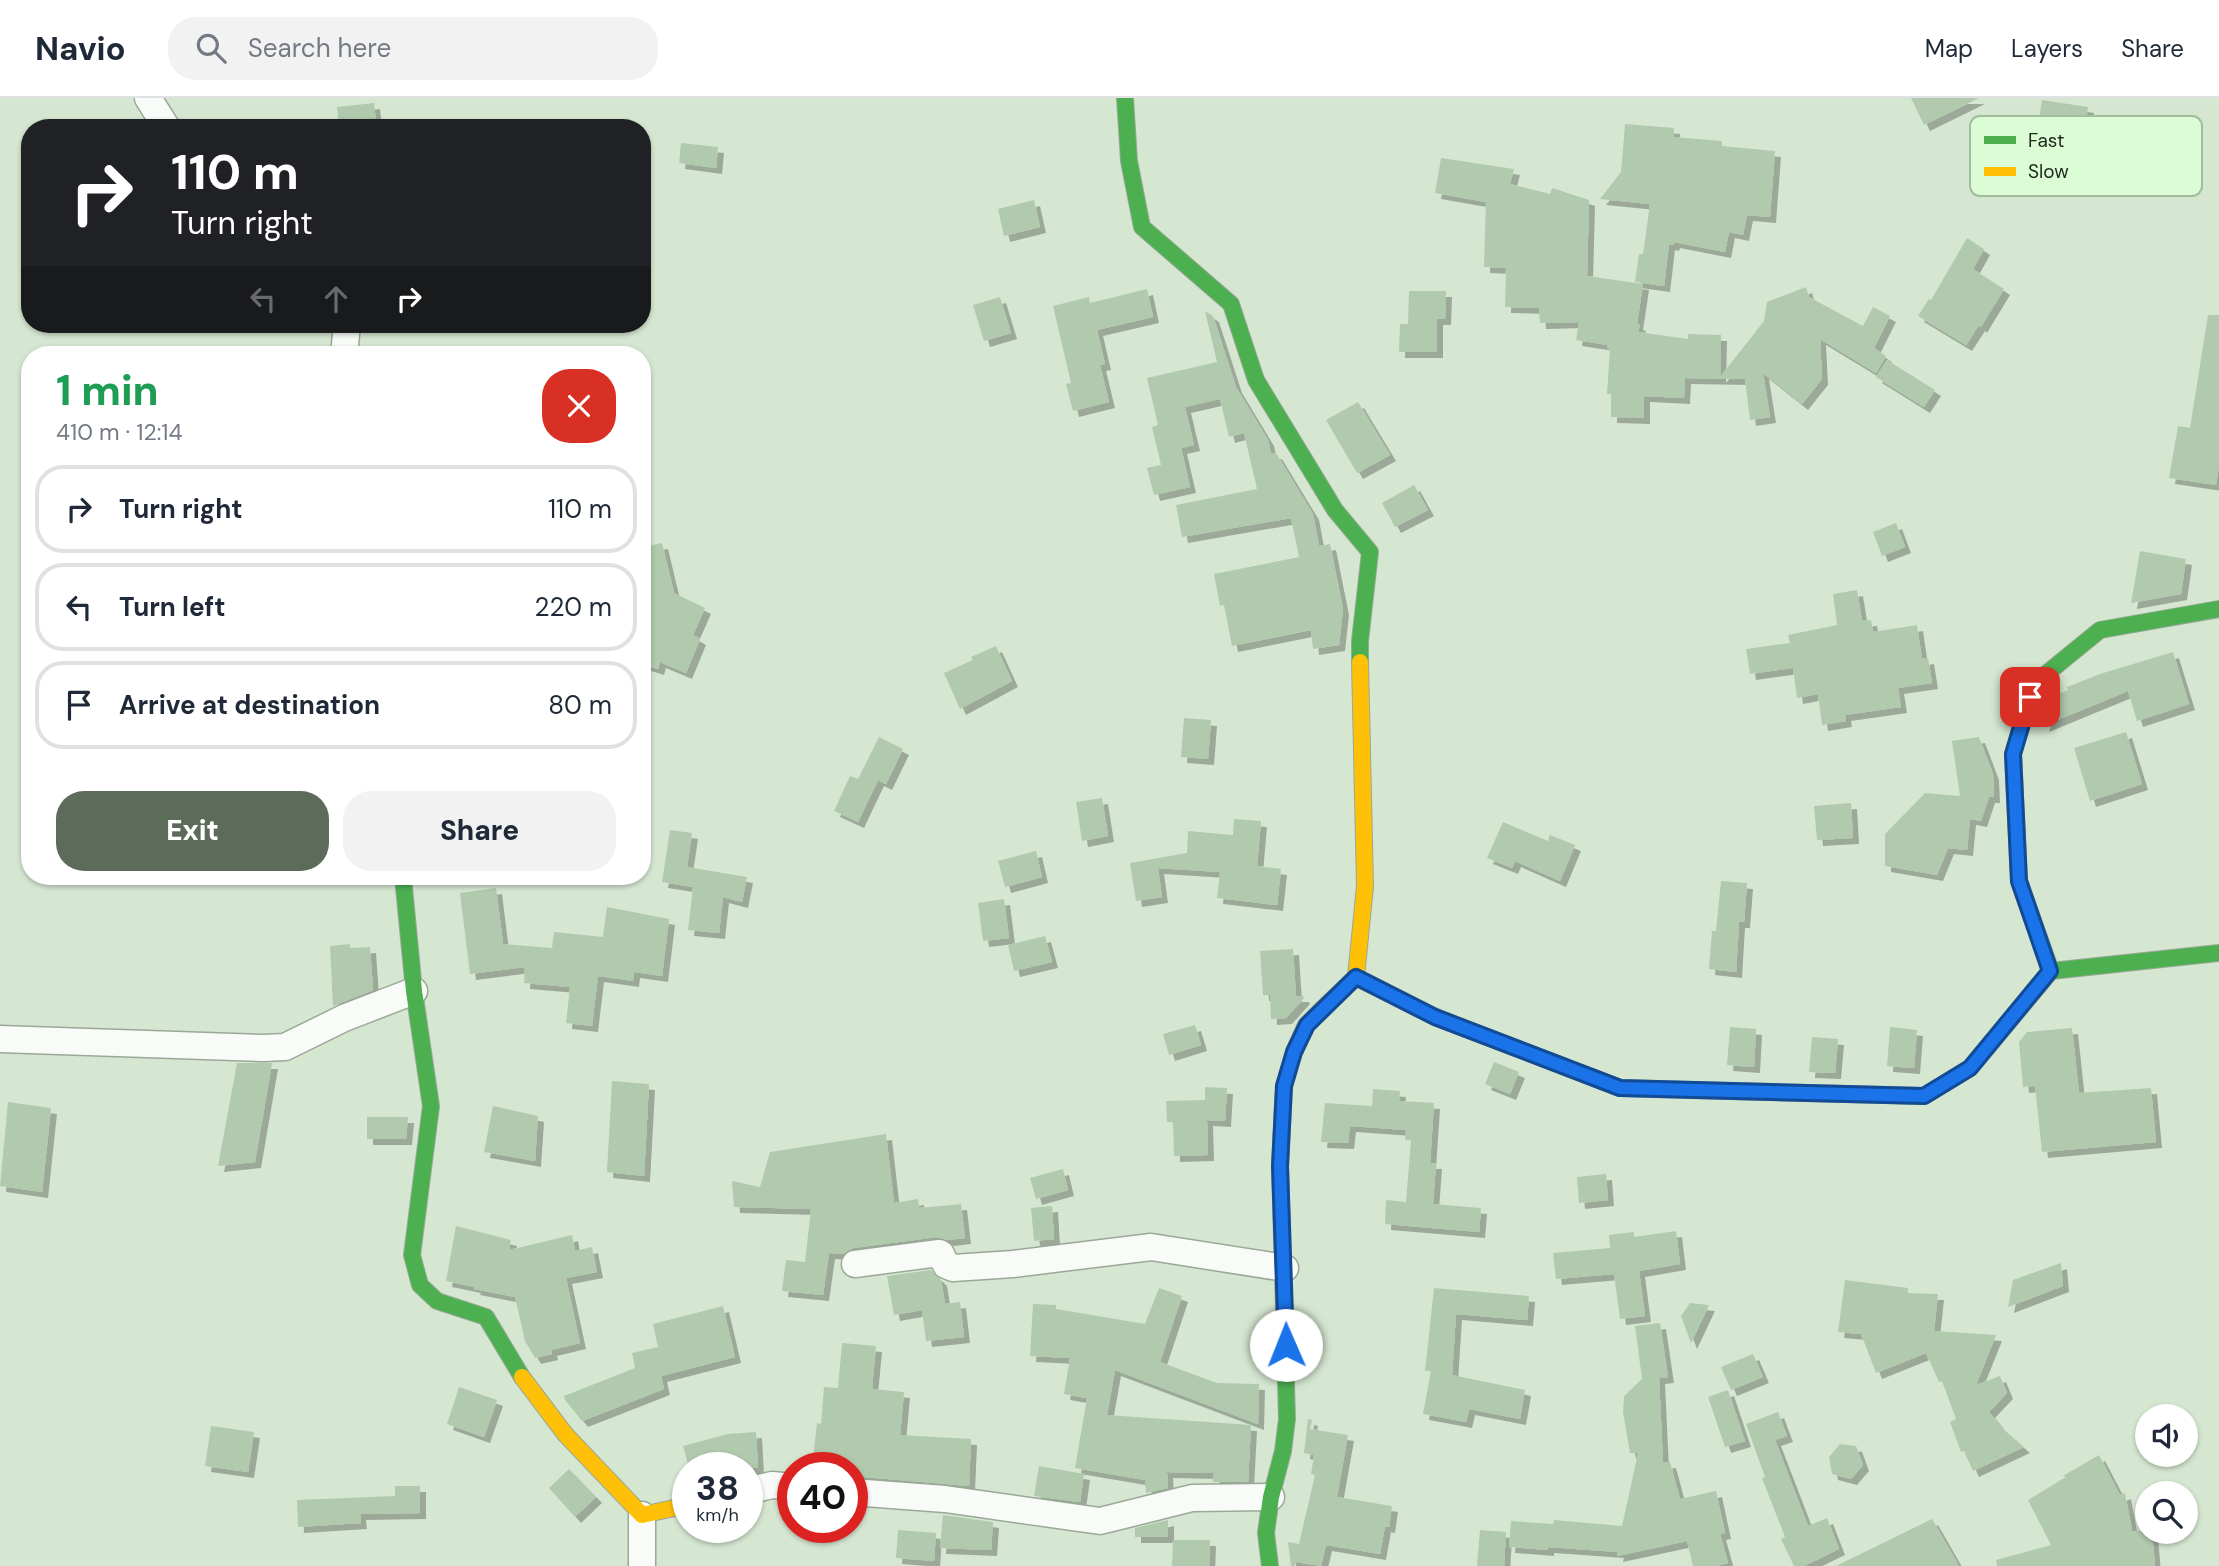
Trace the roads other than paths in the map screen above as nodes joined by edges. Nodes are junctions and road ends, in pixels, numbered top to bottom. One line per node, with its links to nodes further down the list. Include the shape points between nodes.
1 (148, 98): 3 (street)
2 (1125, 98): 8 (street, via 1129,161 1142,227 1231,304 1256,380 1335,510 1370,552 1360,641 1365,886)
3 (161, 119)
4 (2219, 609): 7 (street, via 2100,630 2046,674 2030,697 2013,754 2019,881)
5 (404, 885): 9 (street)
6 (2219, 953): 7 (street)
7 (2050, 971): 8 (street, via 1970,1068 1924,1096 1620,1088 1435,1017)
8 (1356, 977): 12 (street, via 1307,1025 1284,1086 1280,1166)
9 (414, 990): 10 (street, via 285,1047); 16 (street, via 431,1106 412,1255 420,1285 436,1301 486,1317 528,1387 565,1434)
10 (0, 1039)
11 (855, 1264): 12 (street, via 939,1253 953,1268 1151,1247)
12 (1285, 1268): 14 (street, via 1287,1419)
13 (868, 1493): 14 (street, via 1100,1521 1192,1498)
14 (1271, 1497): 18 (street, via 1266,1533)
15 (672, 1508): 16 (street)
16 (642, 1515): 17 (street)
17 (642, 1566)
18 (1270, 1566)

